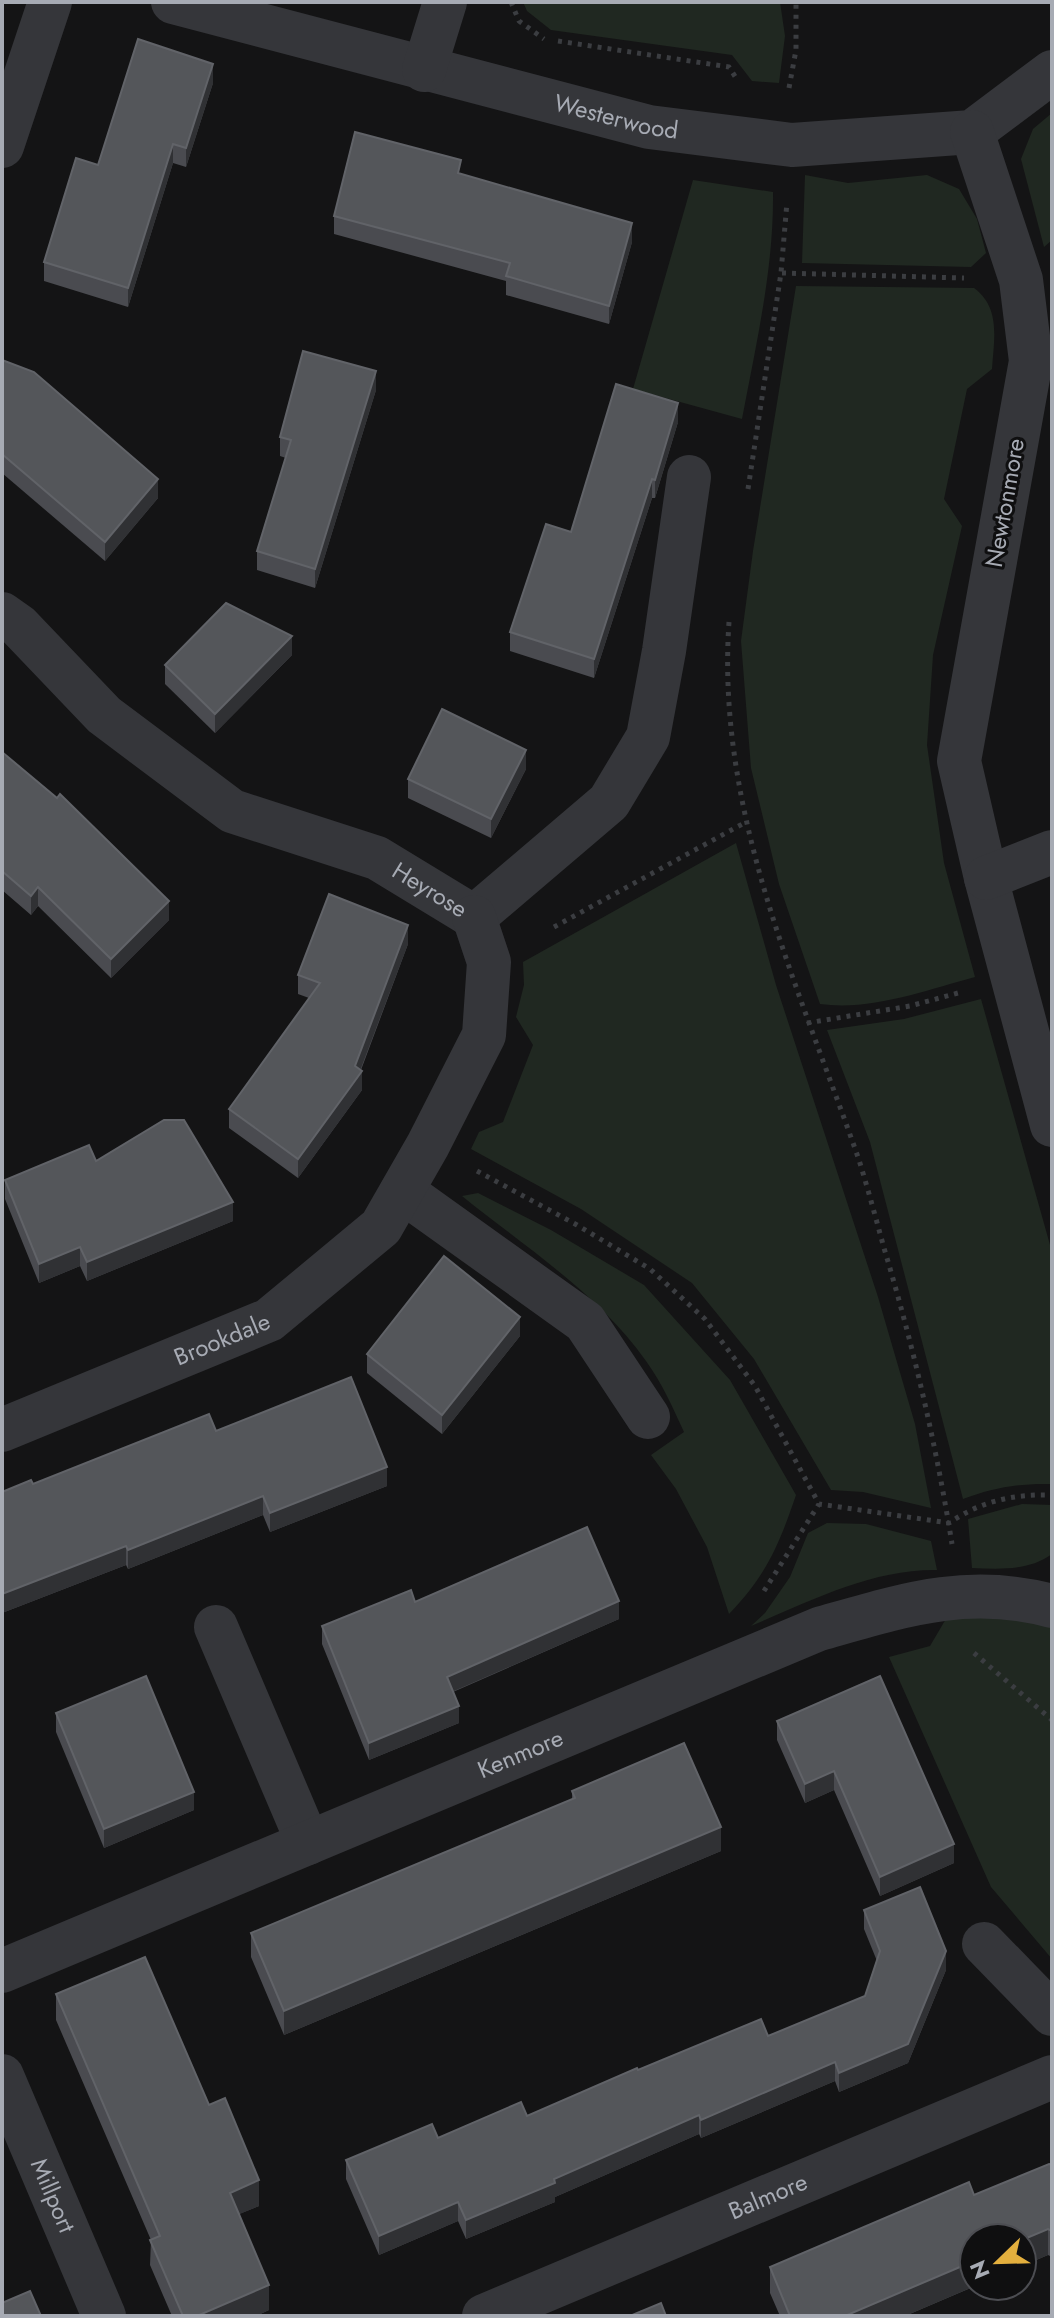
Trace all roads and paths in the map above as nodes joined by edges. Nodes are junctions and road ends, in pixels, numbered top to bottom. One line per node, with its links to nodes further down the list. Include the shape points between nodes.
1 (50, 2): 11 (street)
2 (173, 2): 6 (street, Westerwood)
3 (445, 2): 6 (street)
4 (511, 2): 8 (path, via 519,21 545,39 729,67)
5 (796, 2): 10 (path, via 796,50 788,97)
6 (424, 70): 10 (street, Westerwood, via 649,127)
7 (1052, 72): 9 (street)
8 (745, 92)
9 (972, 132): 10 (street, Westerwood); 13 (street, Newtonmore)
10 (792, 145): 12 (path)
11 (2, 146)
12 (781, 273): 13 (path); 16 (path)
13 (1021, 280): 14 (street, Newtonmore)
14 (1041, 363): 21 (street, Newtonmore, via 959,761)
15 (689, 477): 22 (street, Heyrose, via 648,737 609,802)
16 (747, 496)
17 (729, 611): 19 (path, via 732,748)
18 (2, 614): 22 (street, Heyrose, via 104,715 232,811 377,858)
19 (746, 822): 23 (path); 25 (path)
20 (1052, 852): 21 (street)
21 (986, 878): 24 (street, Newtonmore)
22 (474, 917): 23 (street, Brookdale)
23 (489, 962): 27 (street, Brookdale, via 484,1035)
24 (1013, 979): 25 (path, via 910,1006); 26 (street, Newtonmore)
25 (807, 1023): 32 (path, via 859,1162 913,1346)
26 (1052, 1125)
27 (428, 1145): 28 (street, Brookdale); 32 (path, via 650,1269 705,1319 755,1386 819,1504)
28 (402, 1191): 29 (street, via 585,1322); 30 (street, Brookdale, via 381,1227 269,1320)
29 (648, 1417)
30 (2, 1430)
31 (1052, 1495): 32 (path, via 1021,1494 968,1510)
32 (949, 1523): 33 (path)
33 (960, 1595): 34 (street, Kenmore); 35 (street, Kenmore)
34 (914, 1602): 37 (path); 38 (street, Kenmore, via 819,1629)
35 (1052, 1606)
36 (216, 1627): 38 (street)
37 (1052, 1720)
38 (308, 1843): 40 (street, Kenmore)
39 (984, 1944): 41 (street)
40 (2, 1971)
41 (1052, 2014)
42 (2, 2076): 44 (street, Millport)
43 (1052, 2077): 45 (street, Balmore)
44 (104, 2316)
45 (484, 2316)

